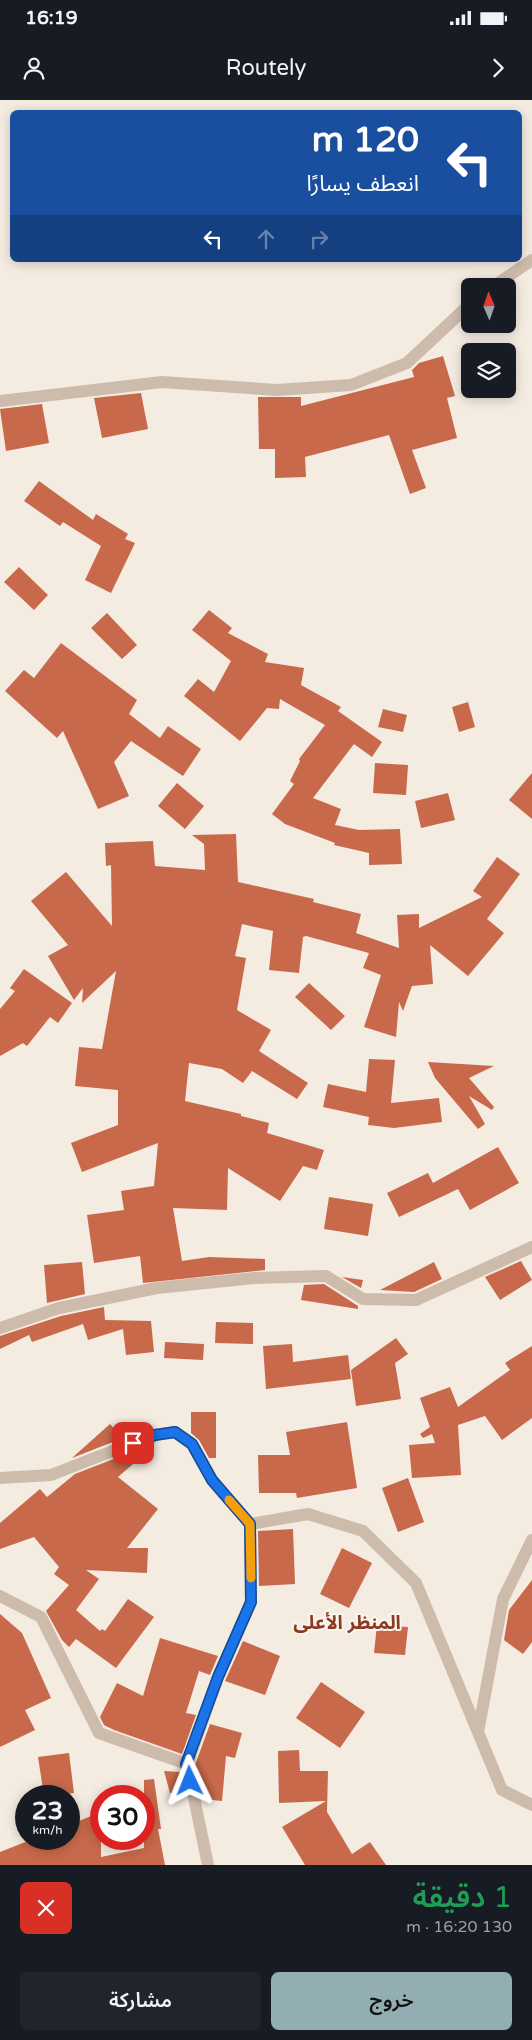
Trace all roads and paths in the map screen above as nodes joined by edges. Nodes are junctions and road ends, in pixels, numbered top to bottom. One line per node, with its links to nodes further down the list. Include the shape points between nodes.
1 (532, 260): 2 (street)
2 (506, 278)
3 (461, 312): 4 (street, via 407,363 351,385 277,390 162,382)
4 (0, 401)
5 (532, 1246): 6 (street, via 416,1300 363,1299 326,1276 254,1278 157,1288 59,1308)
6 (0, 1328)
7 (0, 1478): 8 (street, via 51,1475 155,1435 175,1432 192,1444 212,1480)
8 (250, 1524): 11 (street, via 308,1514 363,1531 416,1583); 12 (street, via 251,1602 218,1677)
9 (532, 1540): 11 (street, via 503,1599)
10 (0, 1596): 12 (street, via 41,1617 99,1733)
11 (478, 1732): 13 (street, via 502,1790)
12 (186, 1764): 14 (street)
13 (532, 1806)
14 (208, 1865)

